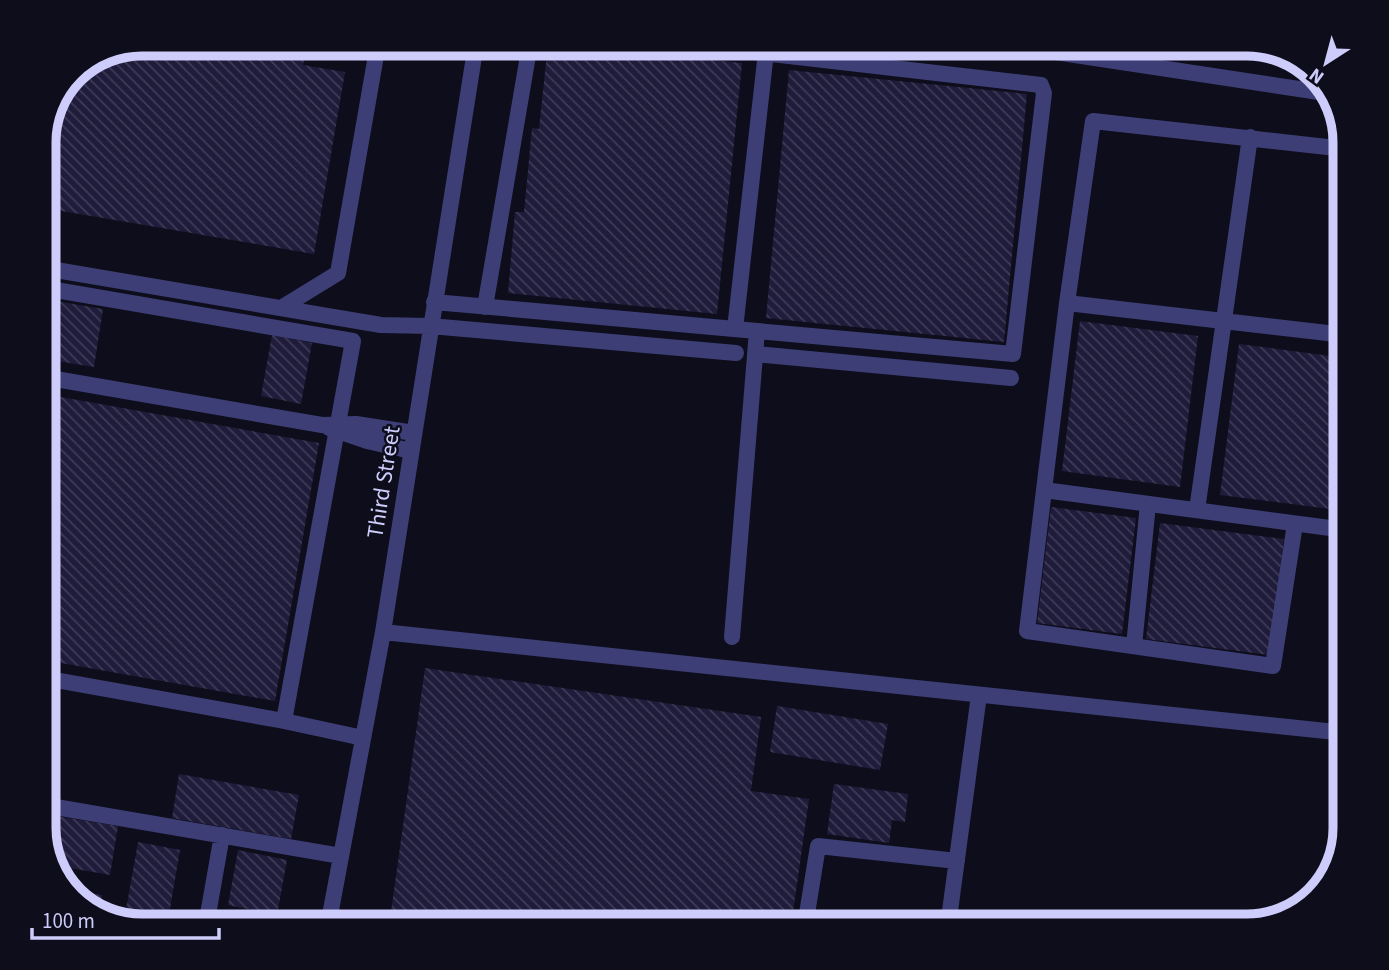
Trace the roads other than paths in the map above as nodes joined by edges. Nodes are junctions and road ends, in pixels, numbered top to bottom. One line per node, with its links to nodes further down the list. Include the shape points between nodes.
1 (376, 56): 14 (street, via 338,273)
2 (474, 56): 12 (street, Third Street)
3 (528, 56): 15 (street)
4 (766, 56): 18 (street)
5 (799, 56): 19 (street, via 1041,85 1044,93 1013,354)
6 (1081, 56): 7 (street)
7 (1291, 88)
8 (1250, 137): 9 (street); 13 (street, via 1093,121); 16 (street)
9 (1333, 147)
10 (56, 270): 14 (street)
11 (56, 290): 25 (street, via 353,341)
12 (434, 302): 15 (street); 17 (street, Third Street)
13 (1067, 303): 16 (street); 28 (street)
14 (281, 307): 17 (street, via 381,325)
15 (485, 307): 18 (street)
16 (1223, 321): 20 (street); 30 (street)
17 (430, 326): 21 (street); 26 (street, Third Street)
18 (735, 329): 19 (street)
19 (757, 331): 22 (street)
20 (1333, 334)
21 (736, 353)
22 (755, 354): 23 (street); 34 (street)
23 (1011, 378)
24 (56, 379): 25 (street)
25 (333, 427): 26 (street, via 356,424); 27 (street); 38 (street)
26 (414, 433): 27 (street, Third Street)
27 (411, 451): 33 (street, Third Street)
28 (1044, 490): 29 (street); 35 (street, via 1027,631)
29 (1148, 504): 30 (street); 35 (street)
30 (1198, 510): 31 (street)
31 (1295, 524): 32 (street); 35 (street, via 1273,666)
32 (1333, 529)
33 (383, 632): 37 (street); 40 (street, Third Street)
34 (732, 637)
35 (1134, 646)
36 (56, 680): 38 (street)
37 (979, 695): 39 (street); 44 (street)
38 (284, 721): 40 (street)
39 (1333, 732)
40 (363, 738): 43 (street, Third Street)
41 (56, 806): 42 (street)
42 (222, 835): 43 (street); 45 (street)
43 (341, 856): 46 (street, Third Street)
44 (957, 861): 47 (street, via 818,846); 48 (street)
45 (208, 914)
46 (330, 914)
47 (807, 914)
48 (950, 914)

